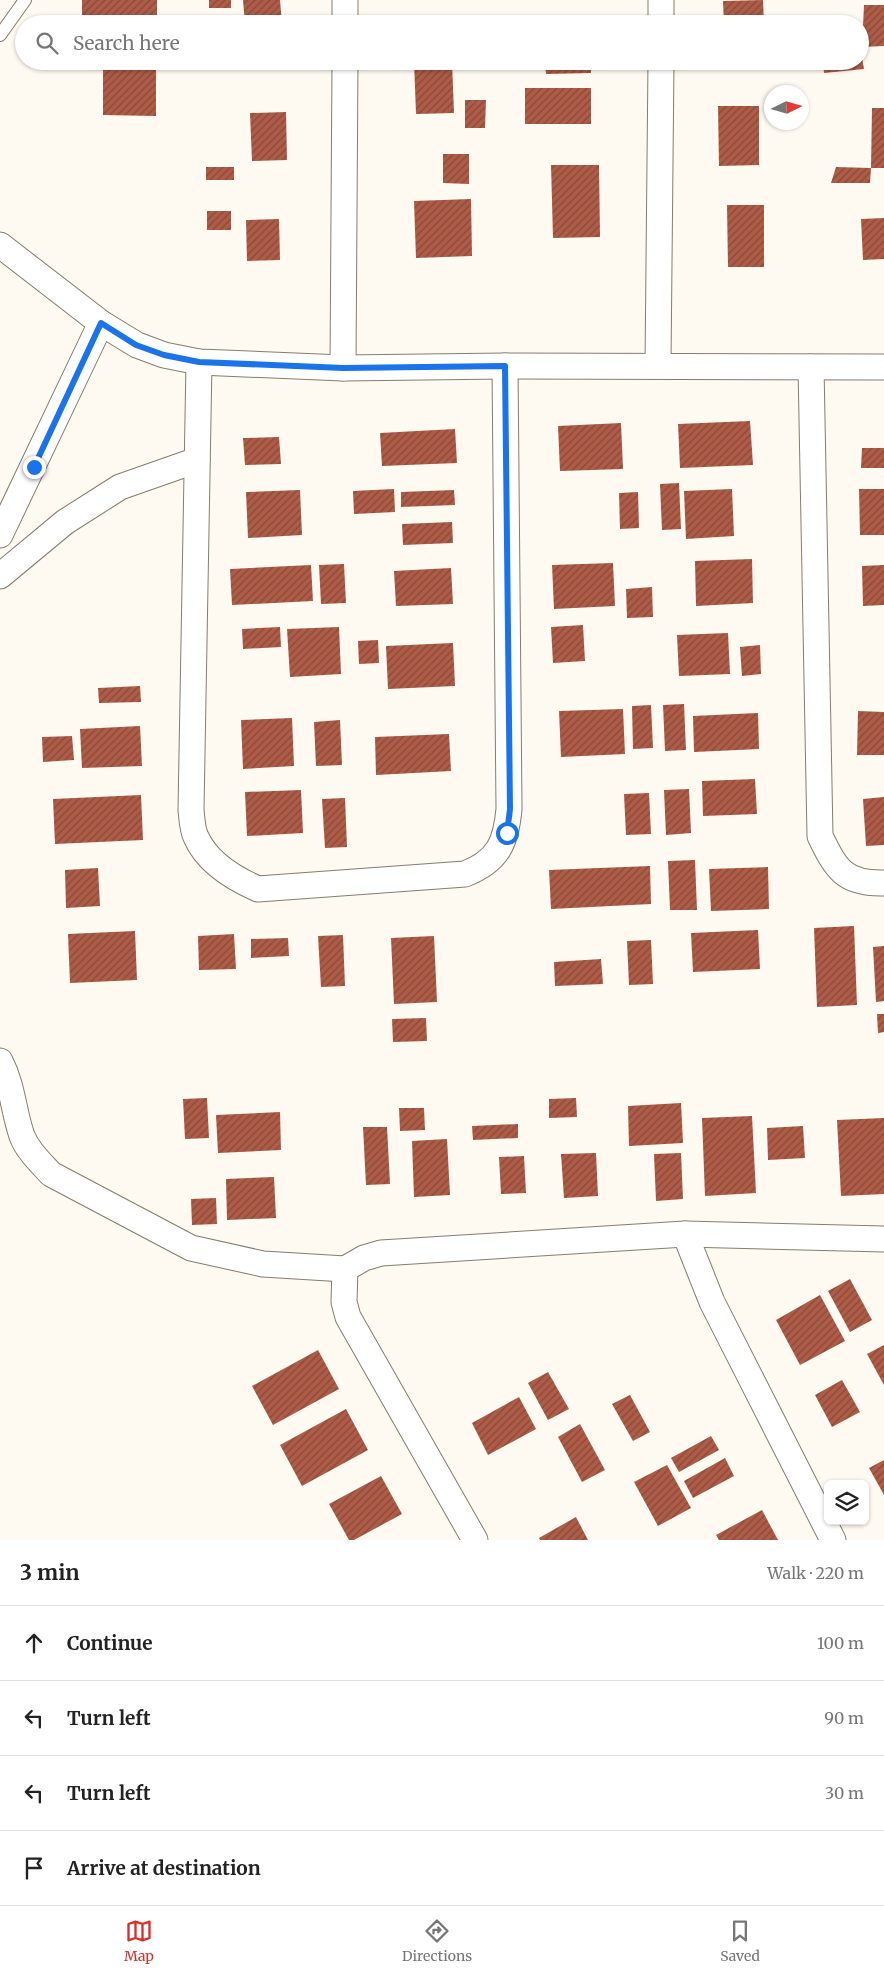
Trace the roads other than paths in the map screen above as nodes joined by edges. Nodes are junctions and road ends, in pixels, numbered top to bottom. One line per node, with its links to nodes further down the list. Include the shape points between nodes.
1 (25, 0): 6 (lane)
2 (345, 0): 4 (street)
3 (661, 0): 5 (street)
4 (345, 15)
5 (661, 15)
6 (0, 35)
7 (345, 70): 16 (street)
8 (661, 70): 12 (street)
9 (0, 245): 10 (street)
10 (101, 323): 11 (street, via 136,345); 18 (street)
11 (199, 362): 16 (street); 17 (street)
12 (658, 365): 13 (street); 14 (street)
13 (505, 366): 16 (street); 17 (street, via 510,809 507,833 499,850 482,868 465,874 258,889 235,879 212,858 196,837 191,810)
14 (811, 367): 15 (street); 20 (street, via 820,836 831,860 849,878)
15 (884, 367)
16 (343, 368)
17 (197, 460): 19 (street, via 120,487 65,522)
18 (0, 535)
19 (0, 576)
20 (884, 883)
21 (0, 1061): 24 (street, via 9,1079 23,1136 35,1157 51,1174 191,1248 263,1264)
22 (685, 1234): 23 (street); 24 (street, via 381,1253 364,1258); 26 (street, via 712,1302)
23 (884, 1239)
24 (346, 1269): 25 (street, via 344,1302 348,1317)
25 (475, 1540)
26 (833, 1540)

